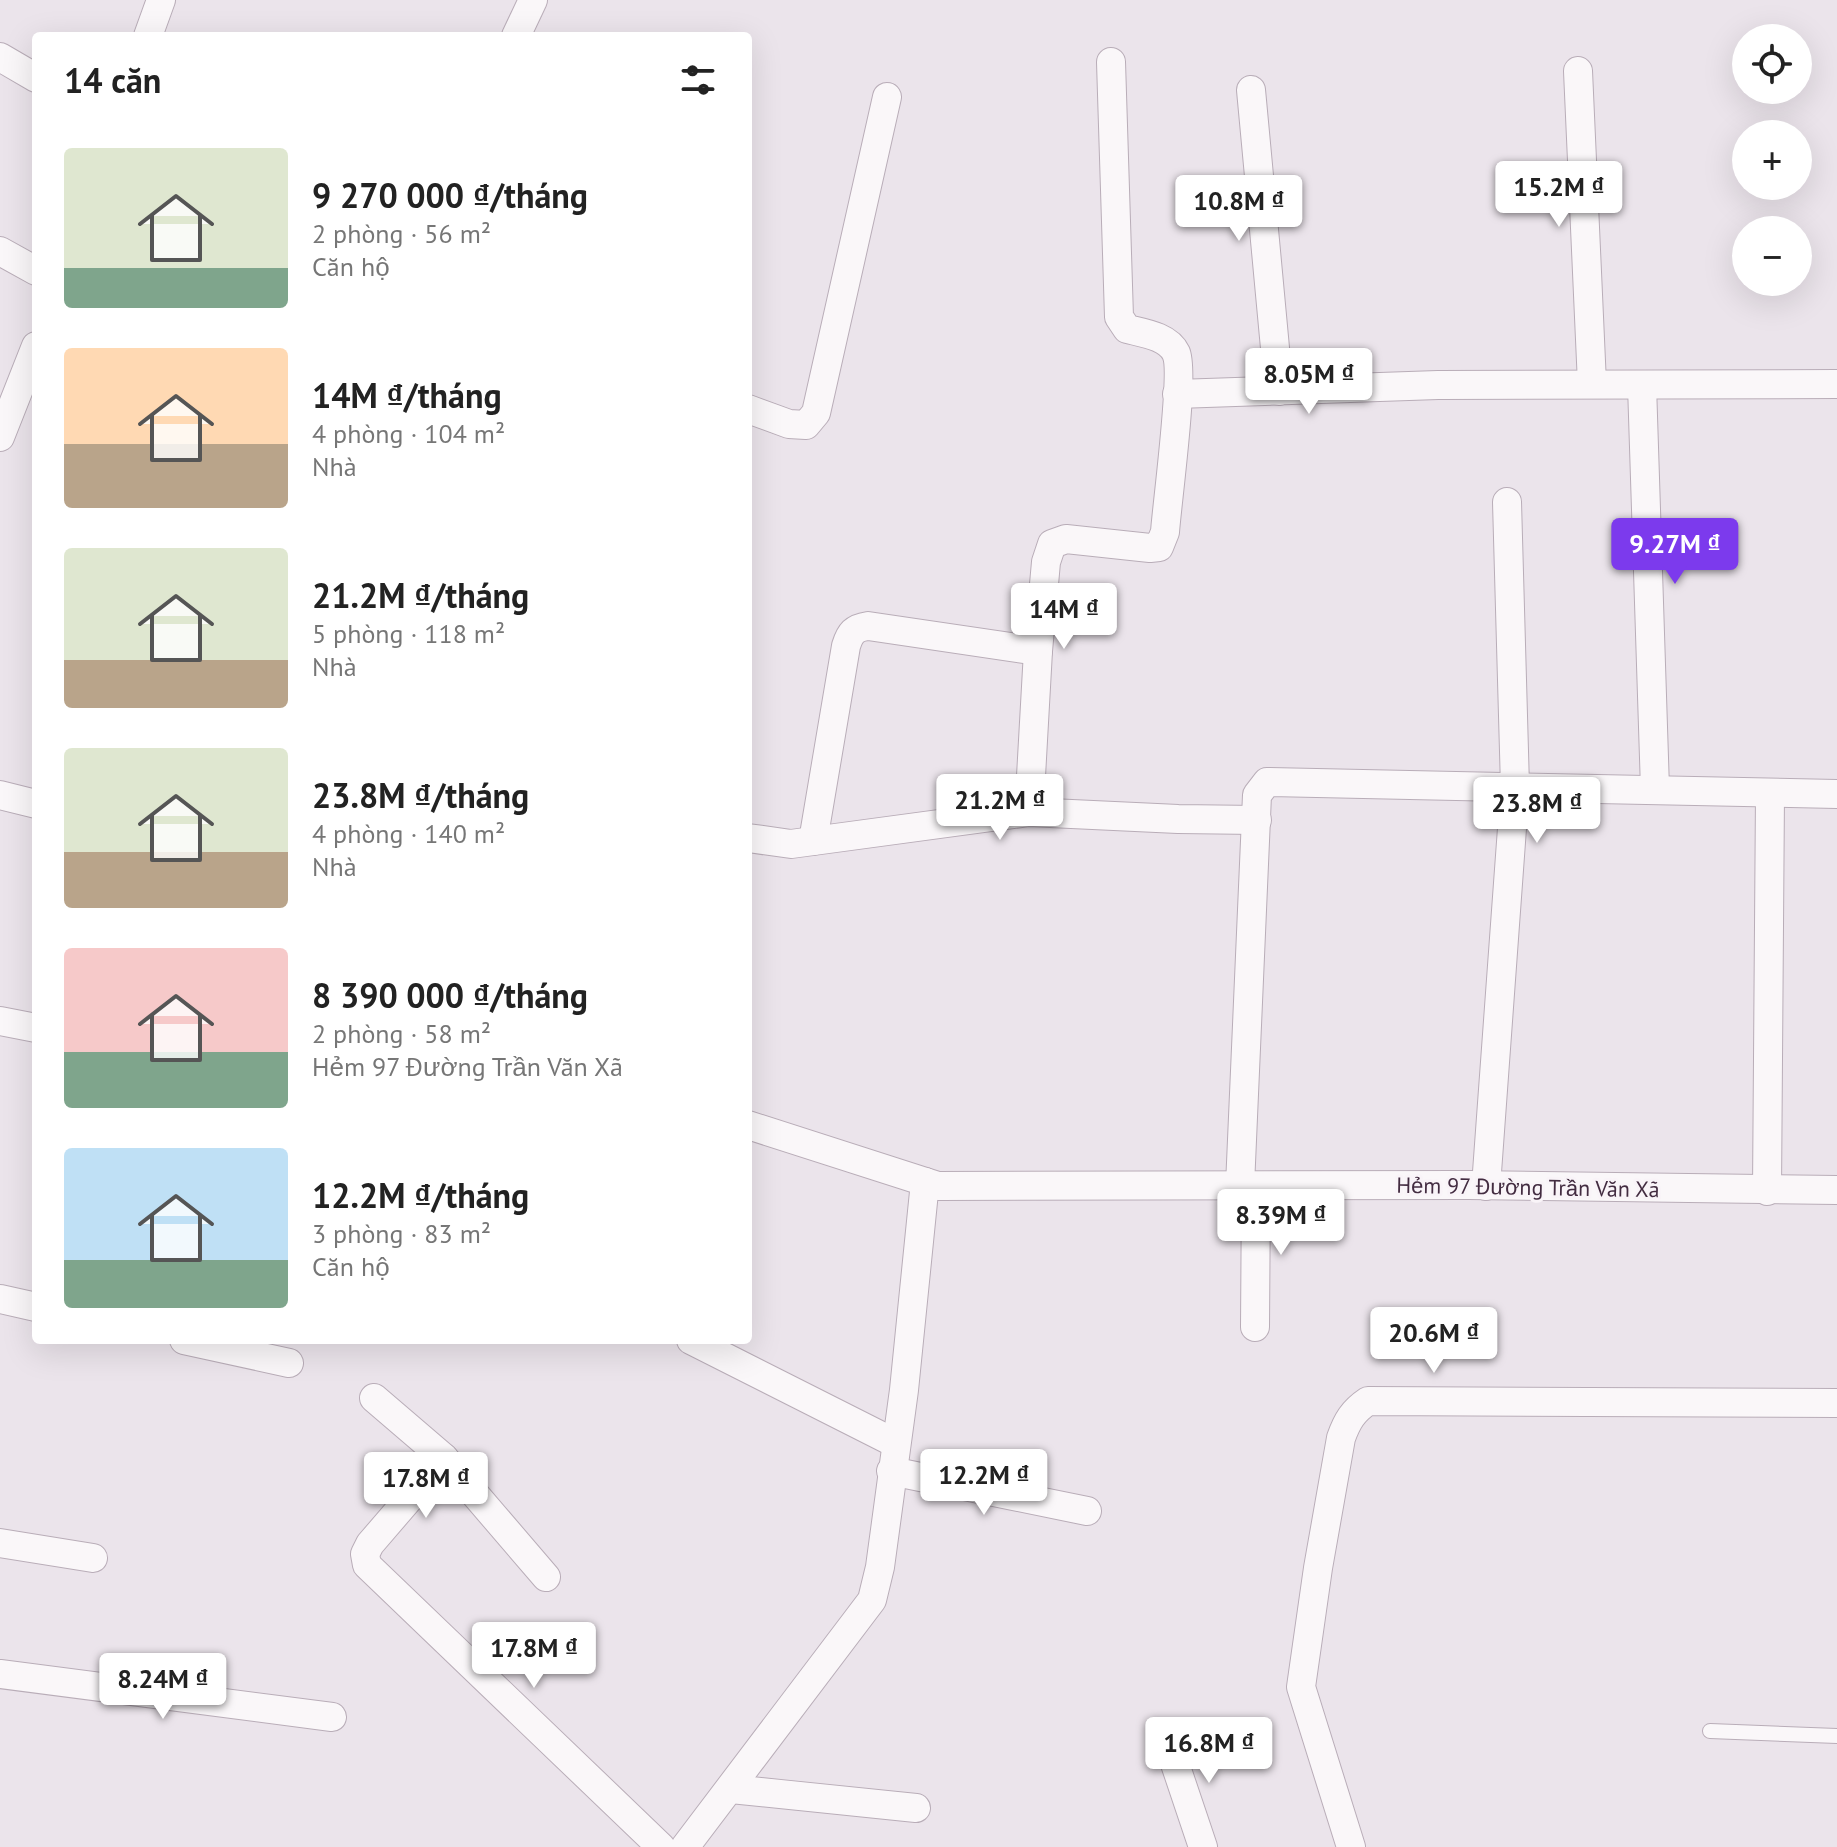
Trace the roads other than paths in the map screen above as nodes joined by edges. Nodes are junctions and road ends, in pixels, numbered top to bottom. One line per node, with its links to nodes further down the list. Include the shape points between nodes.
1 (161, 0): 3 (street)
2 (533, 0): 4 (street)
3 (149, 32)
4 (518, 32)
5 (0, 57): 8 (street)
6 (1111, 62): 18 (street, via 1119,317 1127,329 1149,334 1178,355)
7 (1578, 71): 14 (street)
8 (32, 76)
9 (1251, 90): 17 (street)
10 (887, 97): 19 (street, via 816,413 806,425)
11 (0, 251): 12 (street)
12 (32, 269)
13 (32, 356): 20 (street)
14 (1592, 384): 16 (street); 17 (street)
15 (1837, 384): 16 (street)
16 (1642, 385): 24 (street)
17 (1279, 391): 18 (street)
18 (1177, 394): 22 (street, via 1165,532 1159,547 1066,539 1052,544)
19 (752, 410)
20 (0, 437)
21 (1507, 502): 23 (street)
22 (1038, 651): 29 (street); 32 (street, via 857,627 846,646)
23 (1515, 787): 24 (street); 30 (street, via 1267,782 1257,795); 38 (street)
24 (1655, 789): 25 (street)
25 (1770, 794): 26 (street); 40 (street)
26 (1837, 794)
27 (0, 795): 28 (street)
28 (32, 803)
29 (1029, 812): 30 (street); 32 (street)
30 (1257, 820): 37 (street)
31 (752, 839): 32 (street)
32 (813, 841)
33 (0, 1021): 34 (street)
34 (32, 1027)
35 (752, 1126): 36 (street, Hẻm 97 Đường Trần Văn Xã)
36 (925, 1182): 37 (street, Hẻm 97 Đường Trần Văn Xã); 49 (street)
37 (1248, 1186): 38 (street, Hẻm 97 Đường Trần Văn Xã); 43 (street)
38 (1486, 1186): 40 (street, Hẻm 97 Đường Trần Văn Xã)
39 (1837, 1190): 40 (street, Hẻm 97 Đường Trần Văn Xã)
40 (1767, 1191)
41 (0, 1299): 42 (street)
42 (32, 1306)
43 (1255, 1327)
44 (202, 1344): 46 (street)
45 (699, 1344): 49 (street)
46 (289, 1363)
47 (374, 1398): 50 (street)
48 (1837, 1403): 66 (street, via 1368,1401 1354,1410 1341,1438 1301,1687)
49 (895, 1443): 51 (street)
50 (444, 1458): 55 (street); 63 (street, via 370,1544 367,1565)
51 (891, 1471): 52 (street); 61 (street, via 872,1600)
52 (1087, 1511)
53 (0, 1543): 54 (street)
54 (93, 1558)
55 (546, 1577)
56 (0, 1674): 57 (street)
57 (332, 1717)
58 (1710, 1731): 59 (lane)
59 (1837, 1736)
60 (1167, 1740): 65 (street)
61 (731, 1789): 62 (street); 64 (street)
62 (916, 1808)
63 (661, 1847)
64 (685, 1847)
65 (1203, 1847)
66 (1351, 1847)

